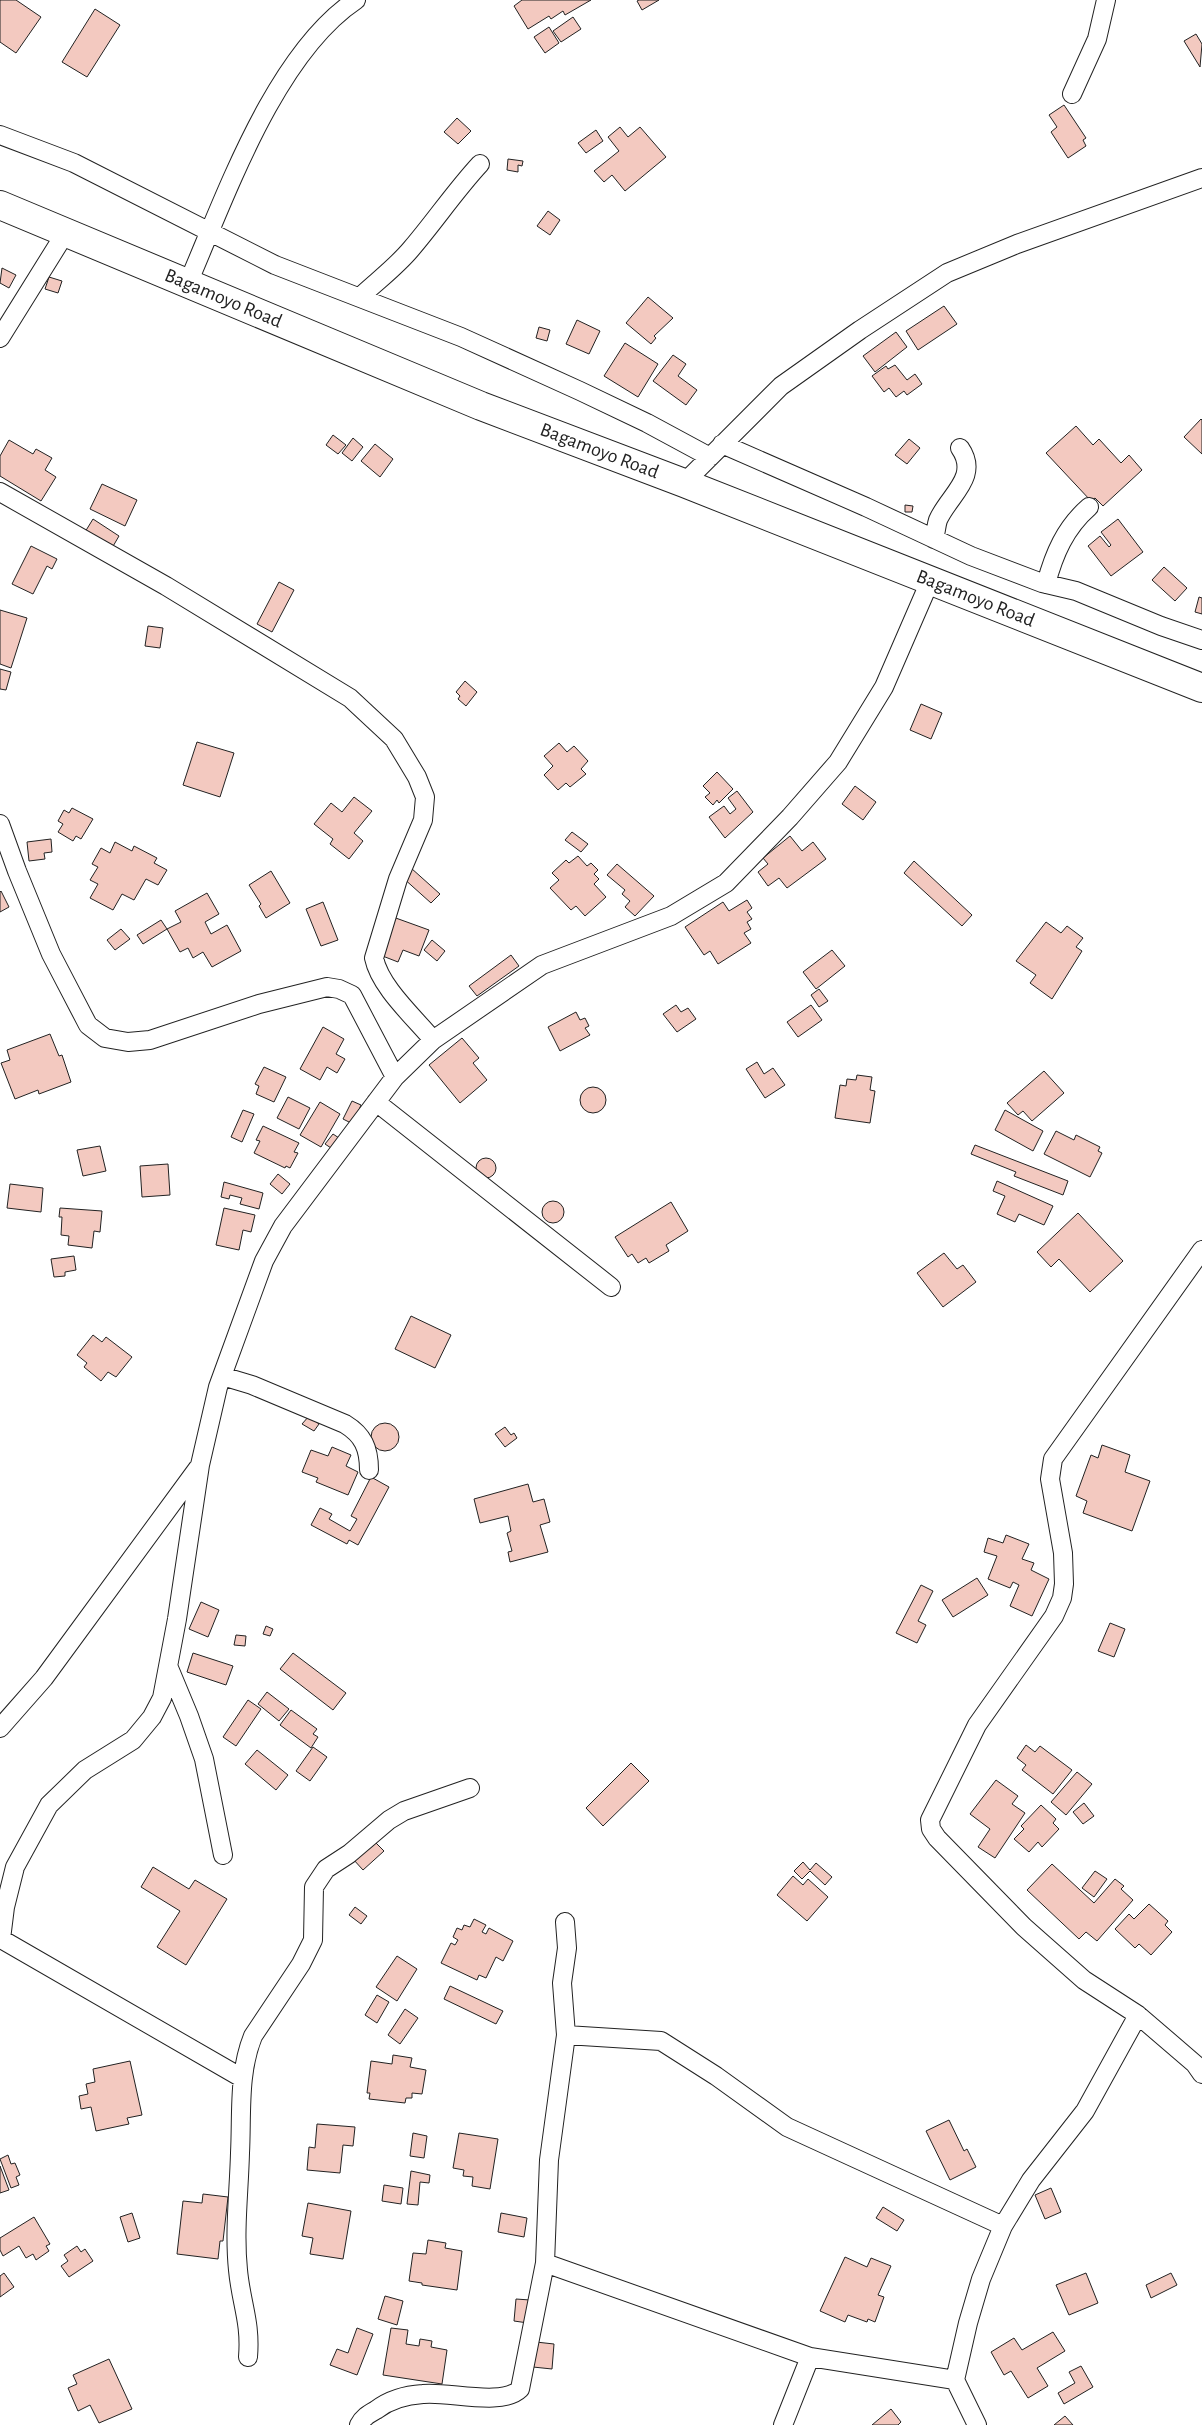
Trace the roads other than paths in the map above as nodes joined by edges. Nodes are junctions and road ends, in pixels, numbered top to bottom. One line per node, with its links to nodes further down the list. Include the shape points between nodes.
1 (356, 0): 9 (street, via 341,10 301,55 256,126)
2 (1106, 0): 3 (street, via 1097,40)
3 (1072, 94)
4 (0, 135): 9 (street, via 74,164)
5 (480, 164): 11 (street, via 410,251)
6 (1202, 178): 14 (street, via 1018,244 947,274 781,386)
7 (0, 205): 8 (highway, Bagamoyo Road)
8 (66, 232): 10 (highway, Bagamoyo Road); 12 (street)
9 (210, 233): 10 (street); 11 (street, via 275,265)
10 (188, 283): 15 (highway, Bagamoyo Road, via 481,406)
11 (360, 297): 14 (street, via 461,337 647,423)
12 (0, 338)
13 (960, 448): 18 (street, via 968,459 967,469 938,520)
14 (716, 451): 15 (street); 18 (street)
15 (684, 483): 19 (highway, Bagamoyo Road)
16 (0, 492): 24 (street, via 166,586 350,698 394,739 426,797 423,820 398,879 374,958 384,983)
17 (1089, 507): 20 (street, via 1070,526 1055,554)
18 (934, 539): 20 (street)
19 (930, 581): 22 (highway, Bagamoyo Road); 24 (street, via 884,687 838,762 726,883 671,916 542,965)
20 (1046, 584): 21 (street, via 1076,591)
21 (1202, 640)
22 (1202, 688)
23 (0, 824): 25 (street, via 51,954 88,1025 105,1038 128,1042 150,1040 259,1004 327,987 352,995)
24 (433, 1040): 25 (street)
25 (395, 1077): 26 (street)
26 (376, 1102): 28 (street); 29 (street, via 283,1226 264,1261)
27 (1202, 1250): 38 (street, via 1053,1459 1050,1479 1063,1553 1062,1598 1054,1616 977,1725 930,1820 937,1838 1024,1927 1084,1980)
28 (611, 1287)
29 (222, 1376): 30 (street); 31 (street, via 252,1385 357,1431 367,1449)
30 (200, 1465): 32 (street); 33 (street, via 44,1678)
31 (369, 1470)
32 (169, 1668): 35 (street, via 204,1759); 36 (street, via 162,1698 152,1717 133,1740 85,1770 49,1805 15,1867)
33 (0, 1728)
34 (470, 1788): 41 (street, via 396,1816 319,1877 314,1887 313,1940 301,1964 253,2036)
35 (223, 1855)
36 (3, 1908): 41 (street, via 1,1939)
37 (565, 1922): 39 (street, via 567,1948 562,1983)
38 (1138, 2015): 40 (street); 42 (street, via 1085,2111 1031,2180)
39 (566, 2035): 42 (street, via 661,2041 787,2127); 43 (street, via 550,2160)
40 (1200, 2068)
41 (242, 2078): 44 (street, via 236,2208 238,2272 250,2335)
42 (1003, 2226): 46 (street, via 981,2279)
43 (546, 2263): 45 (street); 47 (street, via 524,2374 516,2393 506,2397 424,2393 403,2397 382,2405 362,2419)
44 (248, 2357)
45 (810, 2357): 46 (street); 48 (street)
46 (956, 2380): 49 (street)
47 (359, 2425)
48 (783, 2425)
49 (977, 2425)

